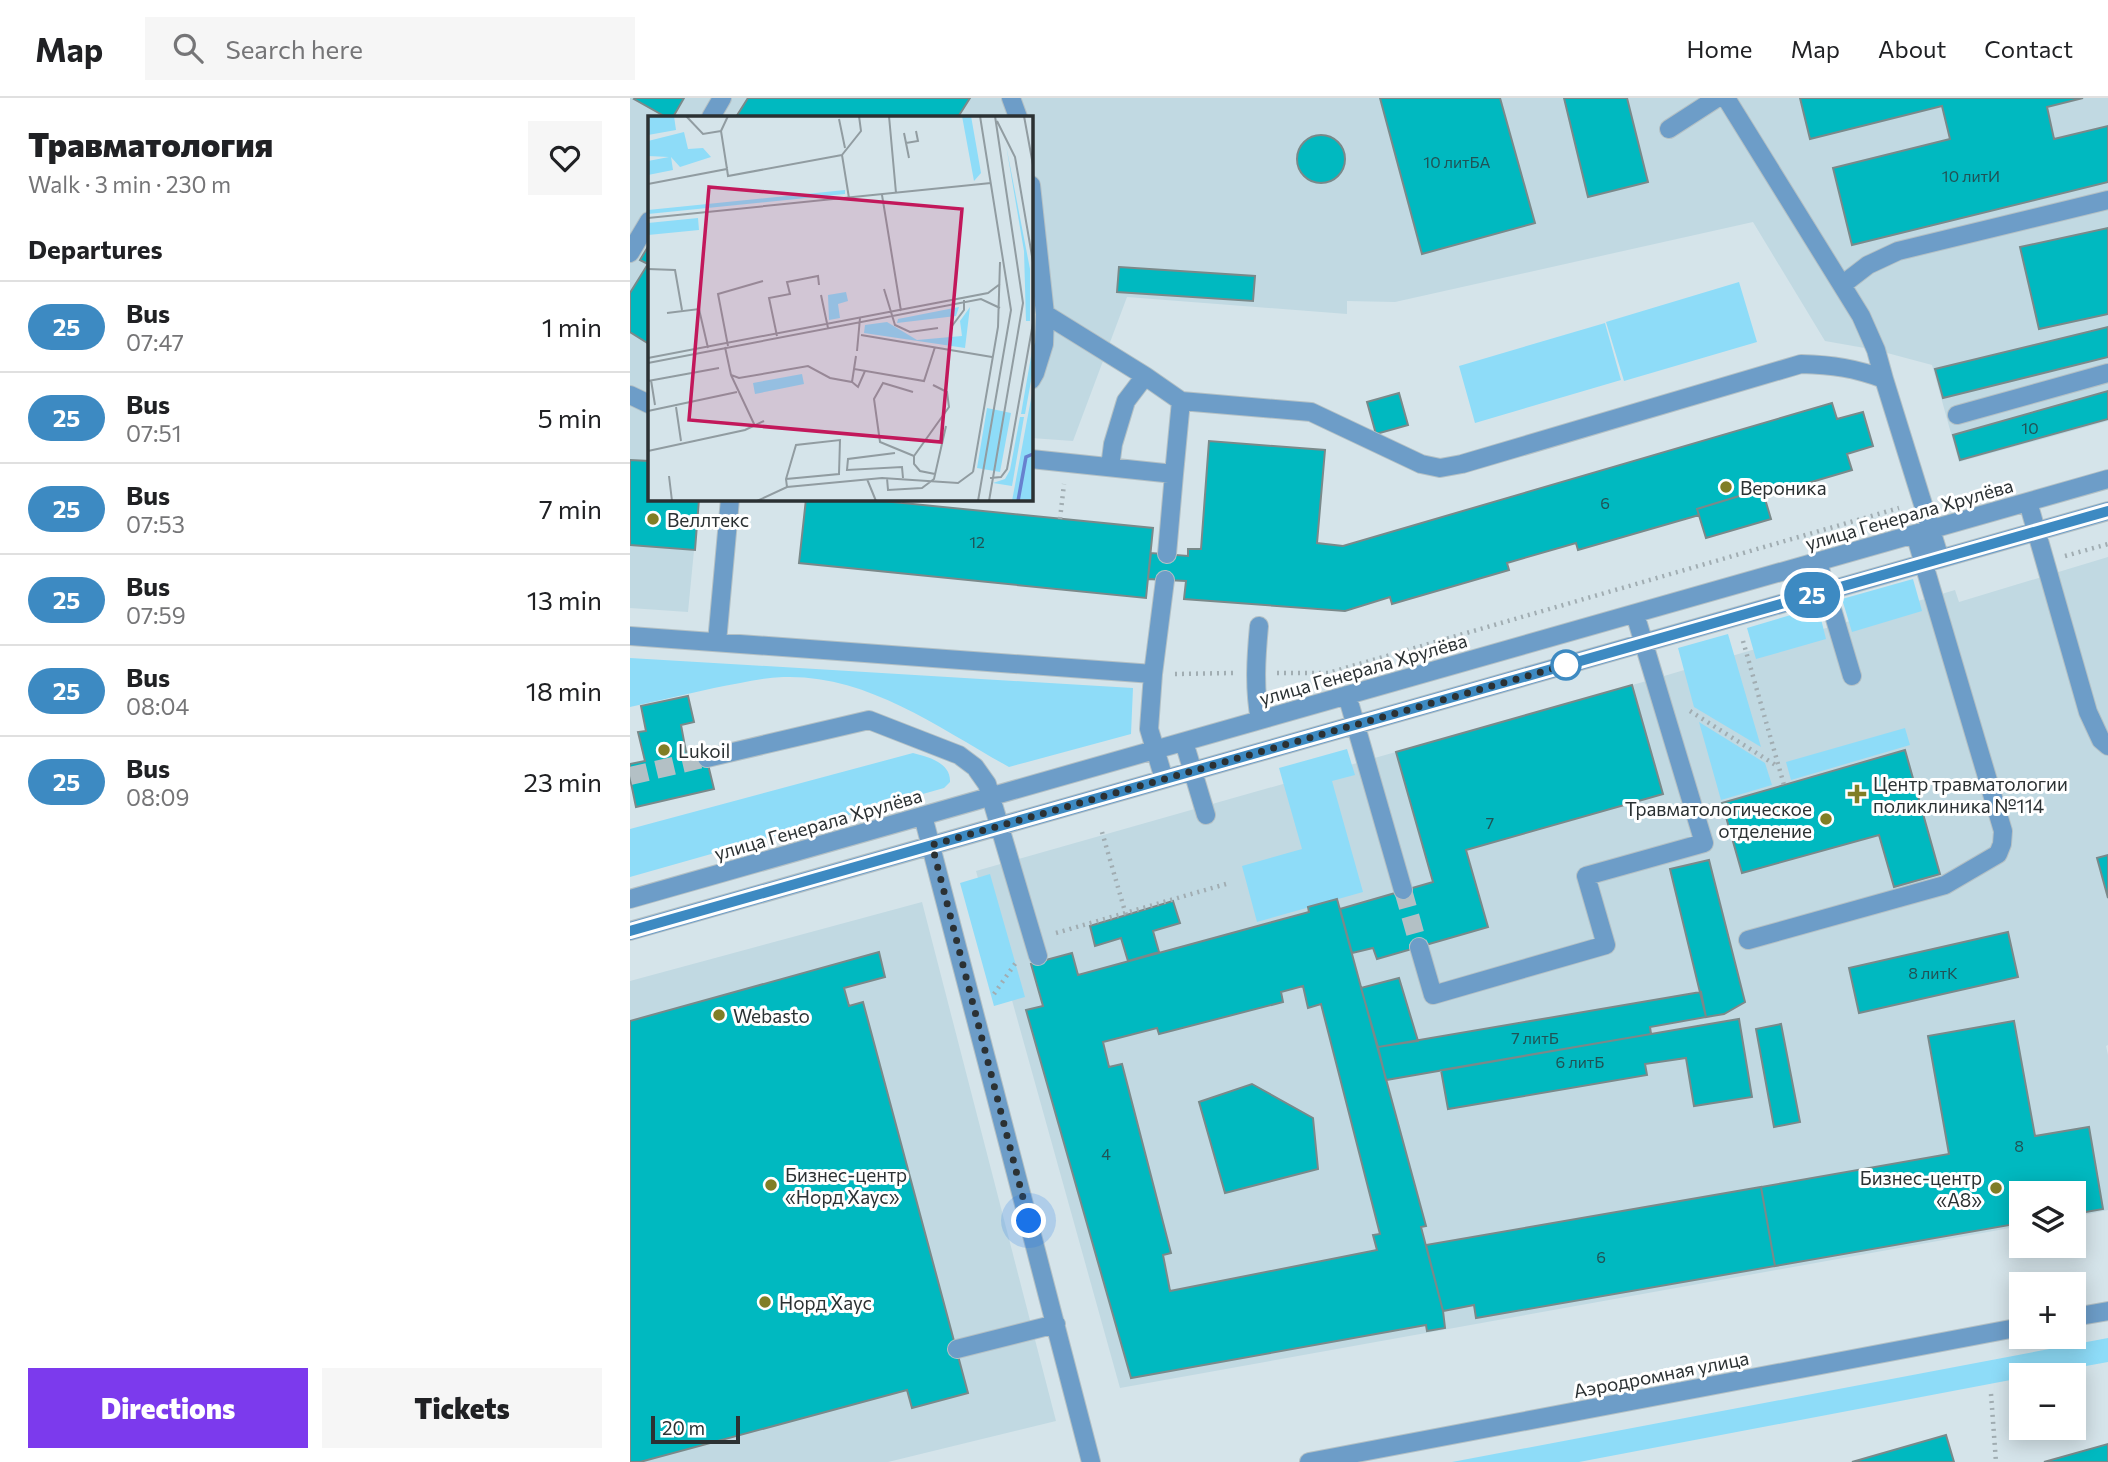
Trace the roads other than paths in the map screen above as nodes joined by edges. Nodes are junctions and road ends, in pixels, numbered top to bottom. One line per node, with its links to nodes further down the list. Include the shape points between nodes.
1 (722, 98): 5 (street)
2 (1011, 98): 6 (street)
3 (1717, 98): 7 (street)
4 (1726, 98): 12 (street)
5 (712, 116)
6 (1018, 116)
7 (1669, 129)
8 (1032, 195): 13 (street)
9 (2108, 200): 12 (street, via 1898,251 1868,265)
10 (648, 223): 11 (street)
11 (630, 253)
12 (1842, 285): 17 (street, via 1861,316)
13 (1045, 314): 15 (street); 16 (street, via 1044,344)
14 (2108, 373): 21 (street)
15 (1145, 376): 19 (street); 23 (street, via 1126,401)
16 (1032, 378)
17 (1884, 379): 19 (street, via 1836,365 1801,364 1440,468 1421,464 1311,412); 30 (street, via 1923,501)
18 (630, 395): 20 (street)
19 (1181, 401): 24 (street)
20 (648, 404)
21 (1957, 415)
22 (1032, 459): 23 (street)
23 (1110, 467): 24 (street)
24 (1174, 474): 31 (street)
25 (2108, 479): 27 (street, улица Генерала Хрулёва)
26 (730, 500): 39 (street)
27 (2028, 502): 29 (street); 30 (street, улица Генерала Хрулёва)
28 (2108, 511): 29 (street)
29 (2037, 531): 32 (street); 47 (street, via 2088,712)
30 (1923, 532): 32 (street); 33 (street, улица Генерала Хрулёва)
31 (1167, 554)
32 (1932, 561): 35 (street); 60 (street, via 2003,831 1998,854 1945,884)
33 (1818, 562): 35 (street); 36 (street, улица Генерала Хрулёва)
34 (1165, 580): 41 (street)
35 (1827, 591): 40 (street); 42 (street)
36 (1635, 614): 40 (street); 43 (street, улица Генерала Хрулёва)
37 (1259, 626): 44 (street, via 1255,673)
38 (630, 636): 39 (street)
39 (717, 642): 41 (street)
40 (1643, 643): 45 (street); 61 (street, via 1704,843 1586,876 1606,945 1433,995)
41 (1153, 674): 48 (street, via 1149,729)
42 (1852, 676)
43 (1347, 695): 44 (street, улица Генерала Хрулёва); 45 (street)
44 (1260, 720): 46 (street, улица Генерала Хрулёва)
45 (1356, 725): 50 (street); 57 (street)
46 (1184, 742): 48 (street, улица Генерала Хрулёва); 50 (street)
47 (2108, 746)
48 (1156, 750): 51 (street); 52 (street, улица Генерала Хрулёва)
49 (707, 758): 52 (street, via 869,720 959,755 975,767)
50 (1193, 771): 51 (street); 53 (street)
51 (1164, 779): 55 (street)
52 (991, 797): 54 (street, улица Генерала Хрулёва); 55 (street)
53 (1206, 815)
54 (923, 816): 56 (street); 58 (street, улица Генерала Хрулёва)
55 (1000, 826): 56 (street); 62 (street)
56 (932, 845): 59 (street); 65 (street)
57 (1403, 890)
58 (630, 899)
59 (630, 931)
60 (1748, 940)
61 (1419, 947)
62 (1035, 948)
63 (2108, 1311): 64 (street)
64 (2086, 1315)
65 (1056, 1324): 67 (street); 68 (street)
66 (2009, 1329): 69 (street, Аэродромная улица)
67 (957, 1349)
68 (1091, 1462)
69 (1309, 1462)

